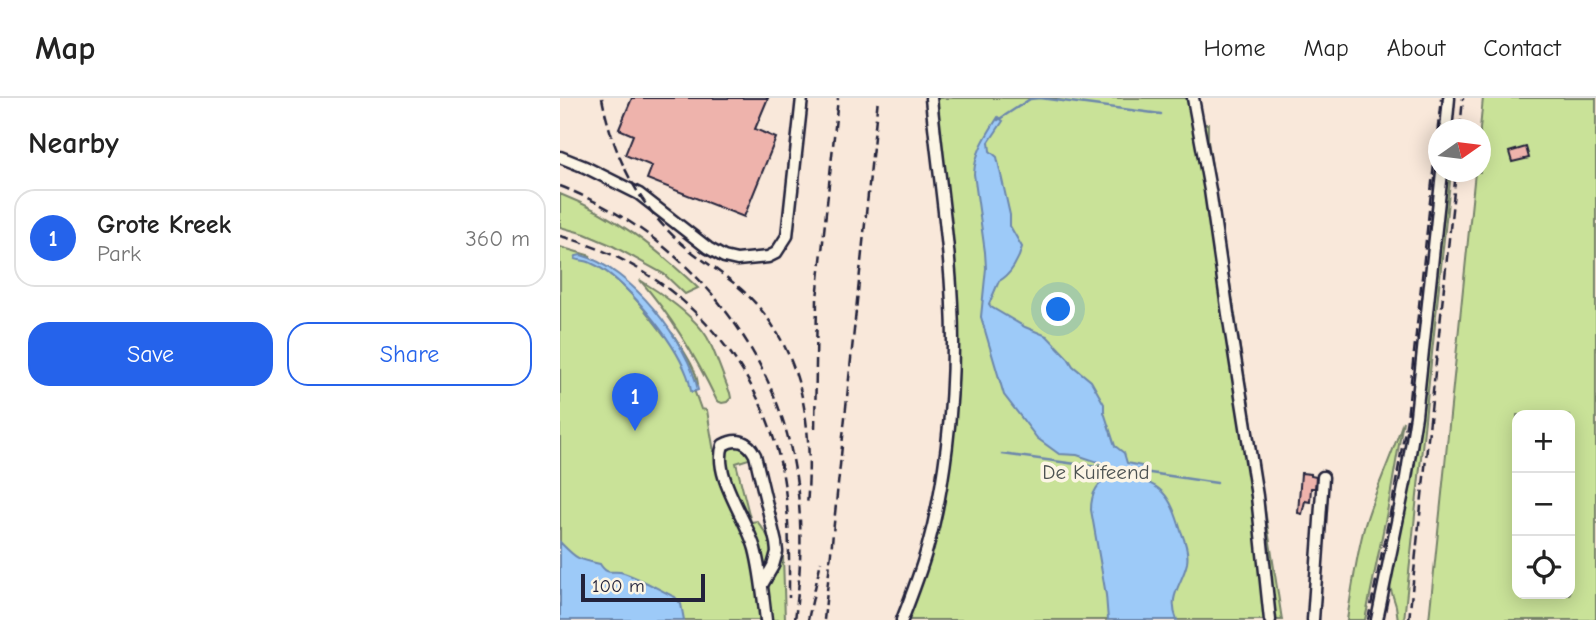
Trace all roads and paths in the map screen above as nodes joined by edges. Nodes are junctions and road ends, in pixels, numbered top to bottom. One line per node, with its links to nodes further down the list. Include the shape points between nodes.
1 (802, 98): 6 (street, via 787,236 768,257 724,257 639,194)
2 (931, 98): 11 (street, via 950,270 952,375 935,516)
3 (1193, 98): 12 (street, via 1256,485)
4 (1449, 98): 5 (street)
5 (1447, 119)
6 (560, 157)
7 (1440, 182): 14 (street, via 1416,416)
8 (1322, 477): 13 (street)
9 (762, 584): 9 (street, via 753,543 722,466 723,445 733,440 747,444 755,455 776,544 776,560); 10 (street)
10 (766, 620)
11 (902, 620)
12 (1270, 620)
13 (1313, 620)
14 (1377, 620)

